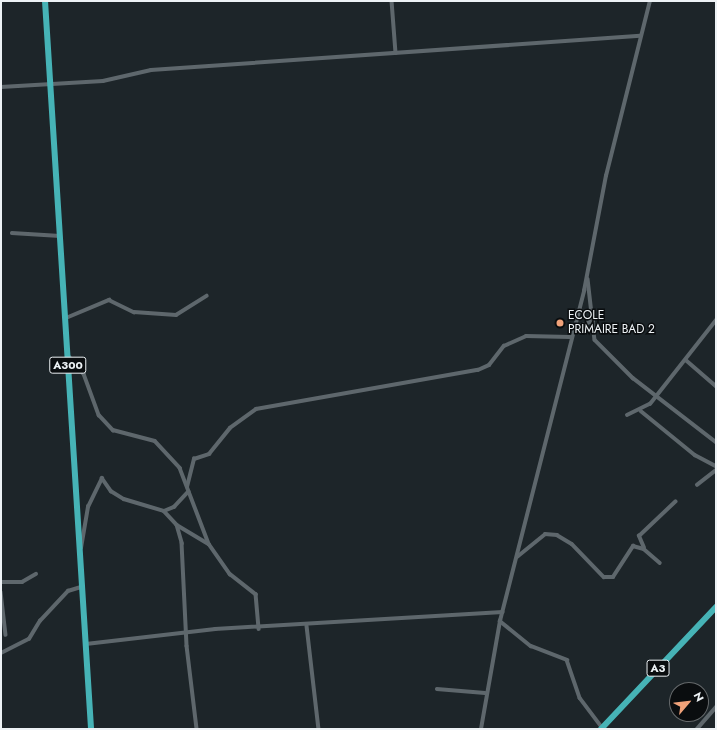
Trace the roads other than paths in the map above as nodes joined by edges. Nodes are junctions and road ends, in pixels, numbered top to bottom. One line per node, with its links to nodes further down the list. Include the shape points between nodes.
1 (45, 1): 6 (highway, A300)
2 (392, 1): 5 (street)
3 (650, 1): 4 (street)
4 (640, 36): 5 (street); 10 (street, via 606,176)
5 (396, 53): 6 (street, via 151,70 103,81)
6 (50, 83): 7 (street, via 43,88); 9 (highway, A300)
7 (1, 87)
8 (12, 234): 9 (street)
9 (60, 236): 12 (highway, A300)
10 (587, 276): 14 (street); 15 (street)
11 (207, 296): 12 (street, via 176,315 134,312 109,300)
12 (66, 318): 17 (highway, A300)
13 (716, 320): 18 (street)
14 (593, 321): 15 (street); 20 (street, via 598,344 633,378)
15 (574, 328): 16 (street)
16 (570, 338): 27 (street, via 526,336 504,346 489,365 478,370 256,409 230,428 209,454 194,459); 35 (street)
17 (68, 354): 27 (street, via 84,374 98,416 113,430 156,441 180,468); 34 (highway, A300)
18 (686, 360): 19 (street); 20 (street)
19 (716, 386)
20 (658, 395): 21 (street); 23 (street, via 666,406)
21 (641, 411): 22 (street); 24 (street, via 695,455)
22 (627, 415)
23 (716, 442)
24 (716, 466)
25 (716, 470): 26 (street)
26 (697, 485)
27 (187, 487): 28 (street)
28 (188, 492): 30 (street, via 174,507); 32 (street)
29 (675, 502): 33 (street, via 639,536)
30 (164, 511): 31 (street); 34 (street, via 124,499 105,486 102,478 88,507)
31 (177, 525): 32 (street); 46 (street, via 182,543)
32 (209, 544): 45 (street, via 230,574 256,594)
33 (644, 549): 35 (street, via 633,546 613,577 604,577 572,544 557,535 544,534); 36 (street)
34 (80, 550): 39 (highway, A300)
35 (517, 557): 42 (street)
36 (660, 563)
37 (36, 574): 38 (street, via 22,582)
38 (1, 582)
39 (81, 587): 48 (highway, A300); 49 (street, via 68,591 40,621 29,639)
40 (1, 592): 47 (street)
41 (716, 607): 53 (highway, A3)
42 (502, 612): 43 (street); 44 (street)
43 (500, 621): 51 (street); 53 (street, via 531,646 567,660 580,698)
44 (307, 626): 45 (street); 56 (street)
45 (259, 629): 46 (street)
46 (186, 632): 48 (street); 55 (street)
47 (6, 635)
48 (86, 644): 54 (highway, A300)
49 (1, 652)
50 (437, 689): 51 (street)
51 (485, 693): 57 (street)
52 (716, 707): 58 (street)
53 (603, 728)
54 (91, 729)
55 (196, 729)
56 (319, 729)
57 (480, 729)
58 (697, 729)

